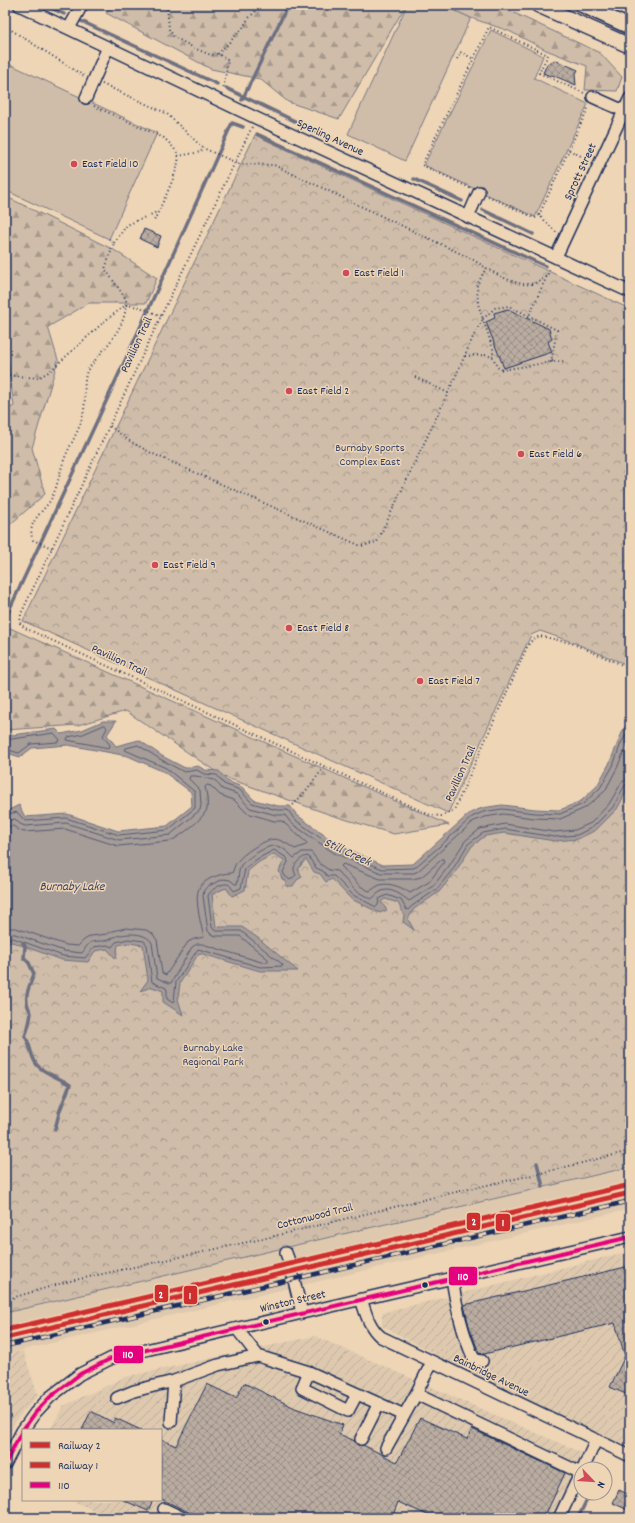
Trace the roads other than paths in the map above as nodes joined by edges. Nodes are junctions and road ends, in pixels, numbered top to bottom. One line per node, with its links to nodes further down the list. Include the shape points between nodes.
1 (19, 5): 6 (street, Sperling Avenue)
2 (82, 5): 6 (street)
3 (538, 5): 7 (main road)
4 (582, 5): 5 (main road)
5 (630, 27)
6 (69, 28): 8 (street, Sperling Avenue)
7 (630, 46)
8 (108, 47): 10 (street); 14 (street, Sperling Avenue)
9 (593, 97): 12 (street)
10 (86, 98)
11 (630, 98): 12 (street, Sprott Street)
12 (624, 111): 15 (street, Sprott Street)
13 (479, 192): 14 (street)
14 (468, 217): 15 (street, Sperling Avenue)
15 (556, 257): 16 (street, Sperling Avenue)
16 (630, 292)
17 (630, 1237): 19 (street, Winston Street)
18 (286, 1253): 21 (street)
19 (452, 1278): 20 (street, Winston Street); 24 (street, via 464,1335 473,1357)
20 (362, 1299): 21 (street, Winston Street); 25 (street, Bainbridge Avenue, via 374,1332)
21 (302, 1313): 22 (street, Winston Street)
22 (237, 1328): 23 (street); 34 (street, Winston Street, via 112,1358 80,1374 50,1398 34,1413)
23 (258, 1356): 26 (street); 27 (street, via 218,1365)
24 (482, 1361)
25 (432, 1362): 29 (street); 37 (street, Bainbridge Avenue)
26 (309, 1372): 28 (street); 28 (street, via 302,1388 348,1411)
27 (174, 1381): 30 (street); 33 (street)
28 (357, 1394): 31 (street)
29 (416, 1394): 32 (street); 42 (street)
30 (117, 1398)
31 (379, 1403): 32 (street); 36 (street)
32 (404, 1415): 38 (street)
33 (171, 1422)
34 (23, 1429)
35 (22, 1431): 41 (street, Winston Street)
36 (361, 1439)
37 (596, 1440): 39 (street, Bainbridge Avenue); 40 (street)
38 (386, 1448)
39 (630, 1456)
40 (587, 1461)
41 (5, 1464)
42 (573, 1469)
43 (573, 1489): 46 (street)
44 (164, 1509): 45 (street)
45 (183, 1518)
46 (559, 1518)

